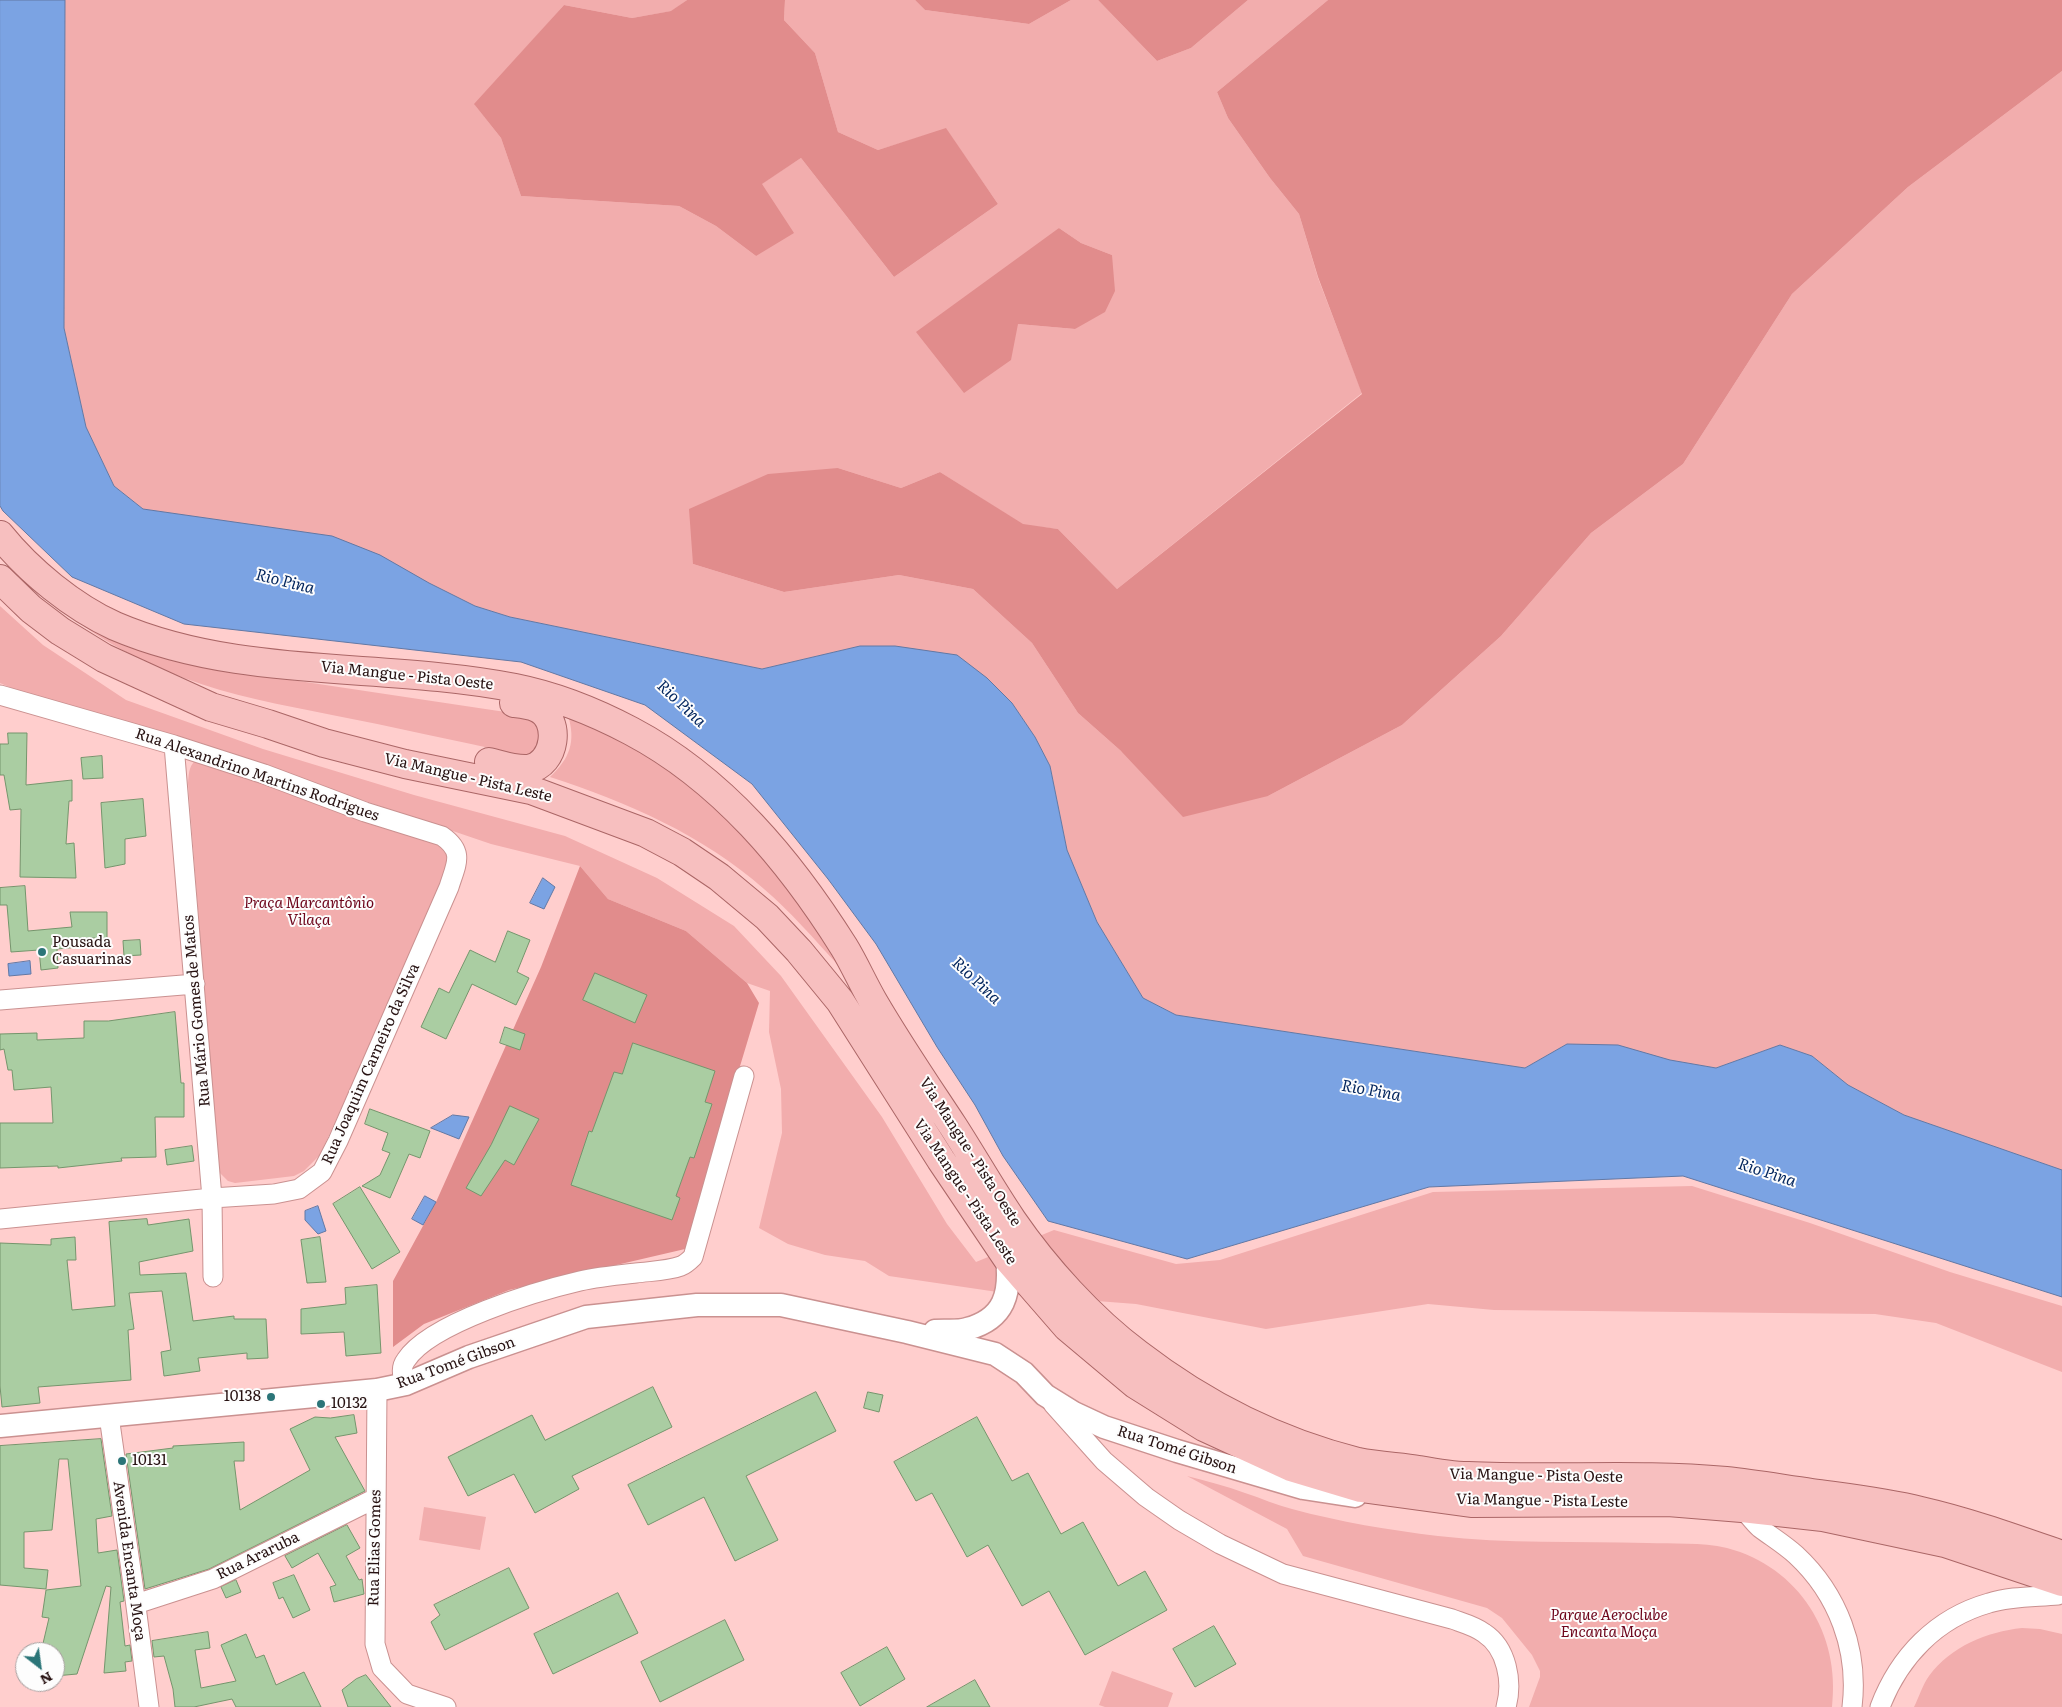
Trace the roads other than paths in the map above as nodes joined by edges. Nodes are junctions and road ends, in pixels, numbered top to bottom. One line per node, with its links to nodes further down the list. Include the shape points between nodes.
1 (0, 535): 3 (main road, Via Mangue - Pista Oeste, via 18,557 66,597 112,625 199,652 251,661)
2 (0, 580): 5 (main road, Via Mangue - Pista Leste, via 60,631 104,658)
3 (382, 673): 5 (main road, via 538,708 552,728 550,750 535,767 519,769); 13 (main road, Via Mangue - Pista Oeste, via 452,678 522,689 600,715 664,749 740,812 773,849 847,951)
4 (0, 695): 6 (street, Rua Alexandrino Martins Rodrigues)
5 (201, 703): 13 (main road, Via Mangue - Pista Leste, via 324,743 405,764 531,790 646,833 682,852 719,877 767,917 799,951 840,1001)
6 (174, 745): 7 (street, Rua Alexandrino Martins Rodrigues, via 442,836); 8 (street, Rua Mário Gomes de Matos)
7 (453, 844): 11 (street, Rua Joaquim Carneiro da Silva, via 457,858 449,887 322,1172 299,1189)
8 (195, 984): 9 (street); 11 (street, Rua Mário Gomes de Matos)
9 (0, 1000)
10 (744, 1076): 17 (street, via 693,1257 683,1265 664,1270 581,1281 533,1294 471,1318 440,1332 416,1348 404,1361 401,1373)
11 (212, 1198): 12 (street, Rua Joaquim Carneiro da Silva); 15 (street, Rua Mário Gomes de Matos)
12 (0, 1219)
13 (1000, 1225): 14 (main road, Via Mangue - Pista Leste); 25 (main road, Via Mangue - Pista Oeste, via 1029,1244 1078,1299 1136,1353 1185,1388 1250,1424 1305,1446 1362,1463 1461,1476 1728,1481 1849,1498 1922,1511)
14 (1007, 1258): 16 (street, Rua Tomé Gibson, via 1007,1297 998,1312 985,1322 966,1330); 23 (main road, Via Mangue - Pista Leste, via 1067,1327 1093,1350 1135,1384 1204,1427 1291,1467 1361,1488)
15 (214, 1277)
16 (907, 1332): 17 (street, Rua Tomé Gibson, via 781,1306 697,1306 628,1312 586,1317 548,1329); 19 (street, Rua Tomé Gibson, via 995,1354 1024,1373)
17 (406, 1384): 18 (street, Rua Tomé Gibson)
18 (376, 1390): 20 (street, Rua Tomé Gibson); 22 (street, Rua Elias Gomes)
19 (1045, 1395): 23 (street, Rua Tomé Gibson, via 1104,1426 1303,1488 1379,1500); 31 (street, via 1104,1461 1159,1506 1220,1544 1283,1574 1452,1619 1485,1633 1504,1659 1509,1677)
20 (109, 1416): 21 (street, Rua Tomé Gibson); 28 (street, Avenida Encanta Moça)
21 (0, 1426)
22 (376, 1498): 28 (street, Rua Araruba, via 213,1579); 29 (street, Rua Elias Gomes, via 375,1644 382,1668 408,1694)
23 (1471, 1503): 24 (main road, Via Mangue - Pista Leste, via 1668,1502)
24 (1742, 1508): 26 (main road, Via Mangue - Pista Leste, via 1823,1517 1945,1543); 32 (street, via 1758,1527 1781,1542 1808,1567 1830,1597 1842,1622 1851,1656 1854,1676)
25 (2062, 1555)
26 (2062, 1582)
27 (2062, 1592): 33 (street, via 1990,1602 1947,1622 1920,1642 1908,1656 1887,1688)
28 (136, 1604): 30 (street, Avenida Encanta Moça)
29 (435, 1706)
30 (149, 1707)
31 (1506, 1707)
32 (1852, 1707)
33 (1880, 1707)

